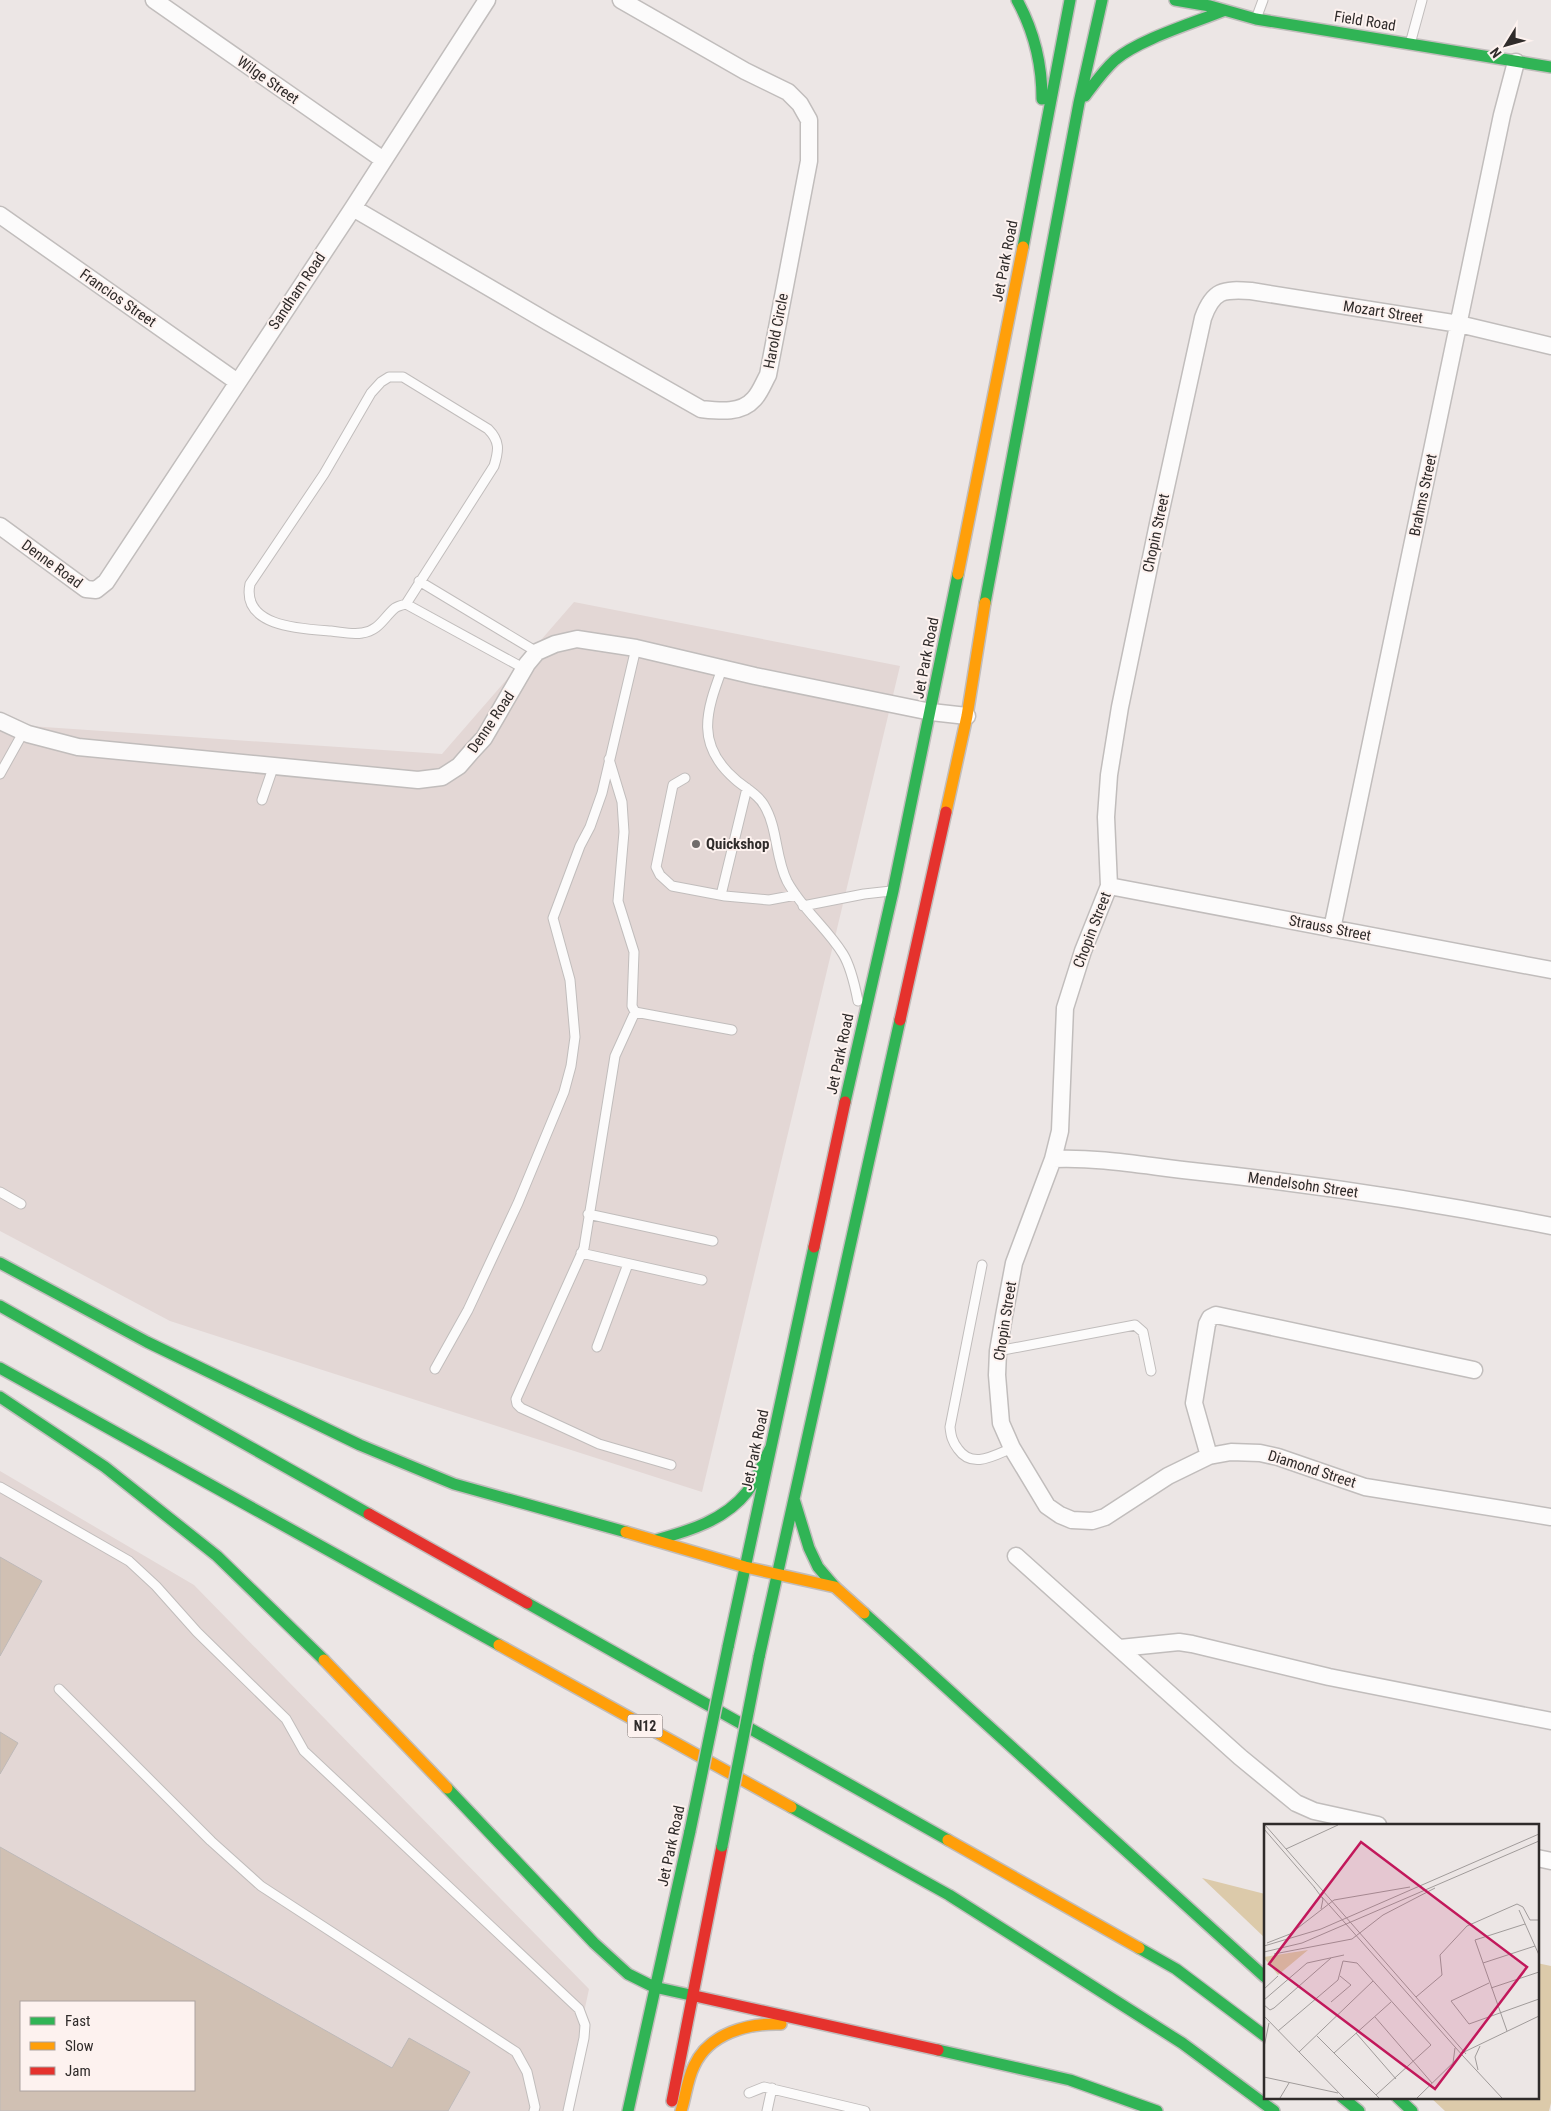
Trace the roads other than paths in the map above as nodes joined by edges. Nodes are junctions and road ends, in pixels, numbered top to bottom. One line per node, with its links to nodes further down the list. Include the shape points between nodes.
1 (154, 0): 18 (street, Wilge Street)
2 (487, 0): 18 (street, Sandham Road)
3 (621, 0): 20 (street, Harold Circle, via 788,92 810,120 809,161 768,374 754,400 738,409 720,412 701,409)
4 (1017, 0): 19 (main road, via 1024,12 1043,77 1039,132)
5 (1070, 0): 19 (main road, Jet Park Road)
6 (1102, 0): 17 (main road)
7 (1175, 0): 11 (main road, Field Road)
8 (1199, 0): 11 (main road)
9 (1263, 0): 13 (lane)
10 (1422, 0): 14 (lane)
11 (1210, 6): 12 (main road, Field Road)
12 (1223, 11): 13 (main road, Field Road); 17 (main road, via 1130,49 1102,73)
13 (1256, 19): 14 (main road, Field Road)
14 (1410, 44): 15 (main road, Field Road)
15 (1516, 62): 16 (main road, Field Road); 23 (street, Brahms Street)
16 (1551, 67)
17 (1079, 103): 35 (main road, via 982,612)
18 (382, 159): 20 (street, Sandham Road)
19 (1041, 160): 34 (main road, Jet Park Road)
20 (353, 208): 25 (street, Sandham Road)
21 (0, 215): 25 (street, Francios Street)
22 (1214, 297): 23 (street, Mozart Street, via 1229,291 1251,291); 44 (street, Chopin Street, via 1208,303 1203,318 1120,707 1106,797)
23 (1459, 324): 24 (street, Mozart Street); 49 (street, Brahms Street)
24 (1551, 346)
25 (236, 381): 28 (street, Sandham Road)
26 (0, 526): 28 (street, Denne Road, via 86,589 96,590)
27 (419, 581): 29 (lane); 29 (lane, via 494,466 498,444 488,429 403,377 389,377 370,393 324,474 250,584 249,600 260,614 292,628 362,634 383,623 395,608); 31 (lane)
28 (106, 582)
29 (406, 604): 32 (lane)
30 (636, 648): 31 (street, via 577,639); 33 (street); 38 (lane)
31 (537, 652): 32 (street, Denne Road)
32 (525, 669): 39 (street, Denne Road, via 484,738 459,766 442,777 418,780)
33 (722, 669): 34 (street); 42 (lane, via 709,704 707,729 724,769)
34 (931, 712): 35 (street); 45 (main road, Jet Park Road)
35 (967, 716): 78 (main road)
36 (0, 721): 37 (street, Denne Road)
37 (24, 732): 39 (street, Denne Road, via 78,747); 40 (lane)
38 (609, 758): 51 (lane, via 622,802 624,832 618,901 634,952 632,1006); 69 (lane, via 602,793 553,918 570,980 575,1037 564,1092 514,1212 468,1310)
39 (274, 765): 43 (lane)
40 (0, 774)
41 (685, 778): 46 (lane, via 674,785 656,868 672,886)
42 (747, 788): 46 (lane); 47 (lane, via 763,803 770,818 782,868)
43 (262, 800)
44 (1109, 886): 49 (street, Strauss Street); 54 (street, Chopin Street, via 1083,951 1066,1008 1063,1102)
45 (893, 891): 48 (lane); 52 (main road, Jet Park Road)
46 (722, 895): 47 (lane, via 768,900)
47 (796, 895): 48 (lane)
48 (803, 906): 52 (lane, via 844,956 854,981)
49 (1332, 929): 50 (street, Strauss Street)
50 (1551, 970)
51 (635, 1012): 53 (lane); 57 (lane, via 615,1056)
52 (862, 1022): 73 (main road, Jet Park Road)
53 (732, 1030)
54 (1053, 1159): 58 (street, Mendelsohn Street, via 1115,1160 1247,1177 1467,1209); 67 (street, Chopin Street, via 1014,1264)
55 (0, 1192): 56 (lane)
56 (22, 1204)
57 (588, 1214): 59 (lane); 60 (lane)
58 (1551, 1226)
59 (713, 1241)
60 (581, 1253): 62 (lane); 76 (lane, via 516,1399 517,1404 599,1444)
61 (0, 1263): 81 (main road, via 147,1342 360,1445 454,1484)
62 (628, 1264): 64 (lane); 66 (lane)
63 (982, 1265): 74 (lane, via 950,1427 951,1440 967,1459 973,1460 987,1459)
64 (702, 1280)
65 (0, 1306): 96 (main road, via 1176,1969)
66 (596, 1348)
67 (998, 1351): 71 (lane, via 1135,1325 1143,1332); 74 (street, Chopin Street, via 1002,1423)
68 (0, 1368): 109 (main road, N12, via 949,1895 1182,2043)
69 (435, 1369)
70 (1474, 1370): 75 (street, via 1216,1315 1207,1324 1194,1403)
71 (1151, 1371)
72 (0, 1397): 93 (main road, via 105,1467 217,1556 336,1670 594,1943 628,1974)
73 (771, 1448): 81 (main road, via 747,1492 719,1516 694,1529); 83 (main road, Jet Park Road)
74 (1012, 1448): 79 (street, Chopin Street, via 1047,1506)
75 (1210, 1456): 79 (street, Diamond Street, via 1168,1476 1105,1517 1083,1521); 80 (street, Diamond Street, via 1260,1452 1365,1486)
76 (671, 1465)
77 (0, 1487): 102 (lane, via 128,1562 149,1580 286,1719 304,1751 579,2009 585,2025 584,2038)
78 (794, 1499): 84 (main road); 85 (main road, via 809,1548 818,1567)
79 (1060, 1516)
80 (1551, 1517)
81 (656, 1540): 83 (main road)
82 (1016, 1556): 86 (street)
83 (745, 1567): 84 (main road); 93 (main road, Jet Park Road, bridge)
84 (778, 1574): 85 (main road); 94 (main road, bridge)
85 (835, 1588): 92 (main road)
86 (1120, 1648): 88 (street, via 1179,1642 1192,1644 1329,1676); 89 (street, via 1232,1750 1296,1803 1314,1811)
87 (59, 1689): 101 (lane, via 211,1841 261,1886 516,2052 527,2072)
88 (1551, 1721)
89 (1373, 1824)
90 (1538, 1858): 91 (street)
91 (1551, 1861)
92 (1264, 1976)
93 (654, 1987): 94 (main road); 103 (main road, Jet Park Road)
94 (694, 1994): 95 (main road); 104 (main road)
95 (838, 2029): 105 (main road, via 768,2023 743,2026 723,2036 695,2063); 108 (main road, via 1070,2080)
96 (1264, 2035)
97 (772, 2088): 98 (lane, via 764,2087); 106 (lane); 107 (lane)
98 (749, 2093)
99 (1343, 2098): 110 (main road)
100 (1398, 2098): 111 (main road)
101 (534, 2111)
102 (568, 2111)
103 (628, 2111)
104 (670, 2111)
105 (681, 2111)
106 (767, 2111)
107 (866, 2111)
108 (1157, 2111)
109 (1274, 2111)
110 (1359, 2111)
111 (1412, 2111)

